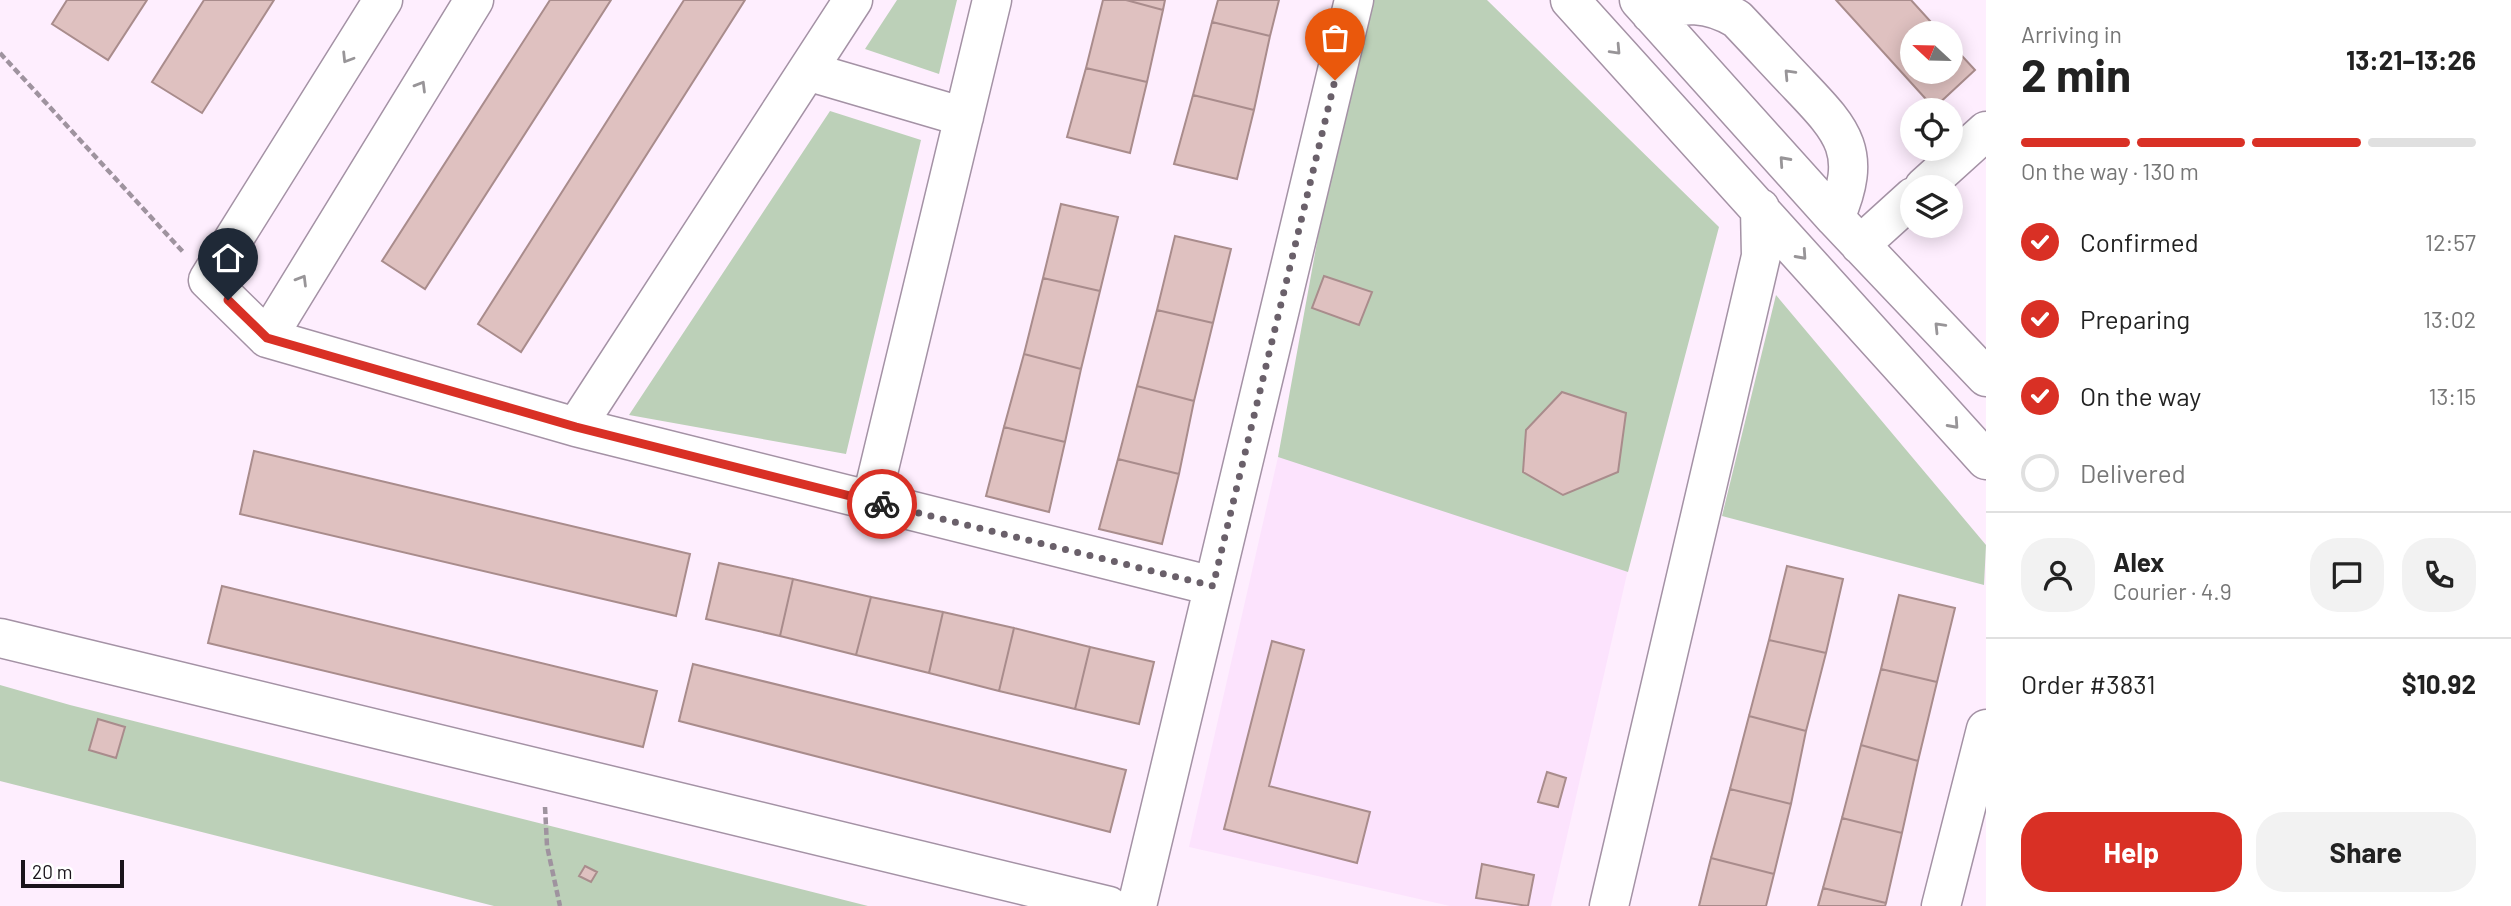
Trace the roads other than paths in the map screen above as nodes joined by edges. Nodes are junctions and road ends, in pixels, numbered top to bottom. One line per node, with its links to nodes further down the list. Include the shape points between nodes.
1 (383, 0): 15 (street, one-way to 15, via 208,280)
2 (474, 0): 15 (street, one-way to 2)
3 (853, 0): 8 (street)
4 (992, 0): 9 (street)
5 (1354, 0): 20 (street)
6 (1570, 0): 13 (street, one-way to 13)
7 (1645, 7): 14 (street, one-way to 7); 14 (street, one-way to 7, via 1848,162 1836,124 1737,19 1695,4)
8 (807, 71): 9 (street); 17 (street)
9 (964, 117): 19 (street)
10 (1986, 131): 11 (street)
11 (1937, 175)
12 (1900, 204): 14 (street)
13 (1760, 208): 18 (street, one-way to 18); 25 (street, via 1761,256)
14 (1848, 231): 16 (street, one-way to 14)
15 (267, 338): 17 (street)
16 (1986, 377)
17 (576, 427): 19 (street)
18 (1986, 460)
19 (871, 502): 20 (street)
20 (1213, 586): 24 (street)
21 (0, 638): 23 (street)
22 (1986, 729): 26 (street)
23 (1109, 906)
24 (1137, 906)
25 (1609, 906)
26 (1941, 906)

